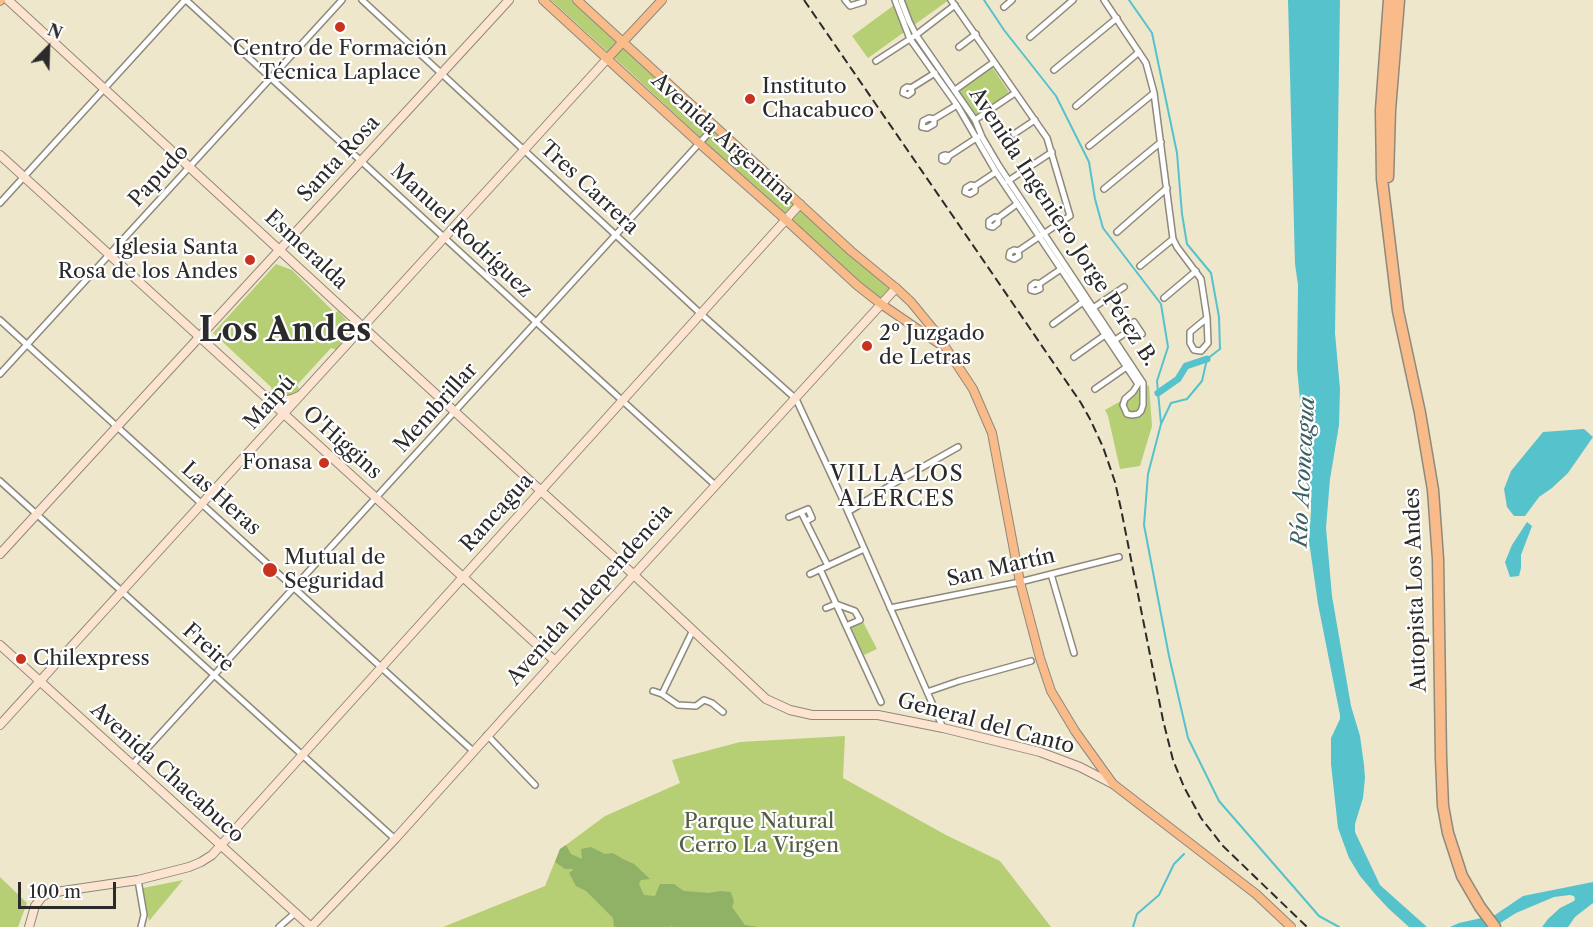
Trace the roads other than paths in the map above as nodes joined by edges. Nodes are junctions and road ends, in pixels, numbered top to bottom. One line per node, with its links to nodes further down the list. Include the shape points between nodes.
1 (8, 0): 37 (main road, Esmeralda)
2 (186, 0): 35 (street, Manuel Rodríguez); 37 (street)
3 (342, 0): 35 (street, Papudo)
4 (362, 0): 34 (street, Tres Carrera)
5 (509, 0): 34 (main road, Santa Rosa)
6 (543, 0): 28 (main road, Avenida Argentina)
7 (577, 0): 25 (main road, Avenida Argentina)
8 (662, 0): 25 (main road, Maipú)
9 (845, 0): 17 (street, via 850,6)
10 (895, 0): 24 (street, Avenida Ingeniero Jorge Pérez B.)
11 (901, 0): 22 (street, Avenida Ingeniero Jorge Pérez B.)
12 (1012, 0): 19 (street)
13 (1073, 0): 23 (street)
14 (1104, 0): 20 (street)
15 (1389, 0): 74 (highway, Autopista Los Andes, via 1380,135)
16 (1399, 0): 74 (highway, Autopista Los Andes, via 1389,132)
17 (863, 2)
18 (953, 3): 21 (street); 22 (street)
19 (1004, 6)
20 (1117, 18): 27 (street); 32 (street)
21 (976, 34): 26 (street); 30 (street)
22 (916, 35): 24 (street); 31 (street, Avenida Ingeniero Jorge Pérez B.)
23 (1030, 37)
24 (910, 39): 29 (street); 33 (street, Avenida Ingeniero Jorge Pérez B.)
25 (623, 42): 28 (main road, Maipú); 46 (main road, Avenida Argentina)
26 (959, 47)
27 (1139, 51): 40 (street); 42 (street)
28 (607, 59): 50 (main road, Avenida Argentina); 52 (main road, Maipú)
29 (876, 61)
30 (994, 62): 38 (street); 39 (street)
31 (940, 69): 33 (street); 38 (street, Avenida Ingeniero Jorge Pérez B.)
32 (1054, 70)
33 (934, 73): 36 (street); 41 (street, Avenida Ingeniero Jorge Pérez B.)
34 (441, 74): 52 (street, Tres Carrera); 56 (main road, Santa Rosa)
35 (271, 78): 56 (street, Manuel Rodríguez); 57 (street, Papudo)
36 (911, 88)
37 (104, 89): 57 (main road, Esmeralda); 59 (street)
38 (955, 90): 44 (street, Avenida Ingeniero Jorge Pérez B.)
39 (1015, 93): 44 (street); 45 (street)
40 (1154, 93): 49 (street); 51 (street)
41 (957, 105): 43 (street); 48 (street, Avenida Ingeniero Jorge Pérez B.)
42 (1076, 106)
43 (934, 119)
44 (975, 120): 48 (street, Avenida Ingeniero Jorge Pérez B.)
45 (1035, 120): 47 (street); 53 (street)
46 (715, 126): 50 (street, Membrillar); 65 (main road, Avenida Argentina)
47 (1014, 134)
48 (979, 137): 55 (street); 58 (street, Avenida Ingeniero Jorge Pérez B.); 60 (street, Avenida Ingeniero Jorge Pérez B.)
49 (1161, 142): 62 (street); 63 (street)
50 (699, 143): 68 (main road, Avenida Argentina); 70 (street, Membrillar)
51 (1089, 146)
52 (524, 150): 70 (street, Tres Carrera); 72 (main road, Maipú)
53 (1052, 152): 60 (street); 71 (street, via 1070,216)
54 (0, 155): 59 (main road, O'Higgins)
55 (949, 156)
56 (361, 161): 72 (street, Manuel Rodríguez); 75 (main road, Santa Rosa)
57 (189, 167): 75 (main road, Esmeralda); 77 (street, Papudo)
58 (996, 172): 60 (street, Avenida Ingeniero Jorge Pérez B.); 61 (street)
59 (24, 177): 64 (street); 77 (main road, O'Higgins)
60 (1006, 182): 66 (street, Avenida Ingeniero Jorge Pérez B.); 71 (street, Avenida Ingeniero Jorge Pérez B.)
61 (975, 186)
62 (1167, 188): 69 (street); 73 (street)
63 (1104, 189)
64 (0, 203)
65 (800, 204): 68 (main road, Rancagua); 85 (main road, Avenida Argentina)
66 (1017, 204): 67 (street); 71 (street, Avenida Ingeniero Jorge Pérez B.)
67 (998, 218)
68 (786, 220): 88 (main road, Avenida Argentina); 90 (main road, Rancagua)
69 (1117, 231)
70 (616, 235): 90 (street, Tres Carrera); 95 (street, Membrillar)
71 (1042, 236): 76 (street); 81 (street, Avenida Ingeniero Jorge Pérez B.); 89 (street, Avenida Ingeniero Jorge Pérez B.)
72 (444, 238): 95 (street, Manuel Rodríguez); 97 (main road, Maipú)
73 (1173, 239): 80 (street); 82 (street)
74 (1389, 243): 174 (highway, Autopista Los Andes, via 1398,311 1433,490 1445,816 1467,885)
75 (279, 250): 78 (main road, Santa Rosa); 79 (main road, Esmeralda)
76 (1018, 251)
77 (109, 255): 100 (main road, O'Higgins); 103 (street, Papudo)
78 (269, 261): 79 (main road, via 285,259); 94 (main road, Santa Rosa)
79 (296, 265): 91 (main road, Esmeralda)
80 (1140, 266)
81 (1061, 269): 83 (street); 87 (street, Avenida Ingeniero Jorge Pérez B.)
82 (1196, 271): 86 (street); 92 (street, via 1201,279)
83 (1039, 284)
84 (1124, 287): 89 (street)
85 (896, 288): 88 (main road, Avenida Independencia); 105 (main road, Avenida Argentina)
86 (1164, 298)
87 (1083, 302): 89 (street); 96 (street); 99 (street, Avenida Ingeniero Jorge Pérez B.)
88 (881, 304): 105 (main road, Avenida Argentina); 112 (main road, Avenida Independencia)
89 (1093, 308): 101 (street, Avenida Ingeniero Jorge Pérez B.)
90 (701, 314): 112 (street, Tres Carrera); 113 (main road, Rancagua)
91 (351, 316): 97 (main road, Esmeralda); 102 (main road)
92 (1207, 318): 92 (street, via 1190,332 1194,350 1201,351 1208,343)
93 (0, 320): 103 (street, Las Heras)
94 (213, 322): 100 (main road, Santa Rosa); 104 (main road, via 208,331)
95 (536, 322): 113 (street, Manuel Rodríguez); 114 (street, Membrillar)
96 (1053, 324)
97 (363, 327): 102 (main road, Maipú); 114 (main road, Esmeralda)
98 (1142, 334): 101 (street, via 1135,324)
99 (1105, 335): 106 (street); 107 (street, Avenida Ingeniero Jorge Pérez B.)
100 (199, 338): 104 (main road, O'Higgins); 116 (main road, Santa Rosa)
101 (1115, 339): 107 (street, Avenida Ingeniero Jorge Pérez B.)
102 (349, 342): 111 (main road, Maipú)
103 (27, 344): 108 (street, Papudo); 116 (street, Las Heras)
104 (212, 349): 110 (main road, O'Higgins)
105 (948, 349): 137 (main road, Avenida Argentina, via 973,389 992,433)
106 (1074, 357)
107 (1129, 365): 107 (street, Avenida Ingeniero Jorge Pérez B., via 1138,384 1123,405 1127,414 1132,415 1141,411 1143,383); 109 (street)
108 (0, 374)
109 (1095, 389)
110 (261, 394): 111 (main road, via 280,401); 115 (main road, O'Higgins)
111 (301, 396): 115 (main road, Maipú)
112 (796, 399): 119 (main road, Avenida Independencia); 124 (street)
113 (622, 401): 119 (street, Manuel Rodríguez); 120 (main road, Rancagua)
114 (454, 412): 120 (main road, Esmeralda); 121 (street, Membrillar)
115 (284, 414): 121 (main road, O'Higgins); 122 (main road, Maipú)
116 (117, 427): 122 (street, Las Heras); 125 (main road, Santa Rosa)
117 (958, 447): 124 (street)
118 (0, 481): 125 (street, Freire)
119 (715, 485): 135 (main road, Avenida Independencia)
120 (541, 491): 135 (main road, Esmeralda); 136 (main road, Rancagua)
121 (375, 498): 136 (main road, O'Higgins); 138 (street, Membrillar)
122 (202, 504): 138 (street, Las Heras); 139 (main road, Maipú)
123 (801, 512): 126 (street); 127 (street); 127 (street, via 808,509 812,518)
124 (848, 513): 128 (street)
125 (36, 514): 129 (main road, Santa Rosa); 139 (street, Freire)
126 (789, 517)
127 (806, 521): 131 (street)
128 (864, 549): 131 (street); 142 (street)
129 (0, 554)
130 (1119, 556): 134 (street, San Martín)
131 (828, 566): 132 (street)
132 (820, 569): 133 (street); 140 (street)
133 (810, 574)
134 (1051, 574): 137 (street, San Martín); 146 (street)
135 (634, 575): 144 (main road, General del Canto); 147 (main road, Avenida Independencia)
136 (462, 578): 147 (main road, O'Higgins); 149 (main road, Rancagua)
137 (1020, 582): 142 (street, San Martín); 164 (main road, Avenida Argentina, via 1051,691)
138 (294, 588): 149 (street, Las Heras); 150 (street, Membrillar)
139 (122, 592): 150 (street, Freire); 151 (main road, Maipú)
140 (836, 604): 141 (street); 143 (street); 143 (street, via 855,611 860,620)
141 (826, 608)
142 (890, 608): 153 (street)
143 (846, 626): 155 (street)
144 (693, 630): 154 (street); 158 (main road, General del Canto, via 766,699 790,710 812,715 878,715)
145 (0, 645): 151 (main road, Avenida Chacabuco)
146 (1074, 653)
147 (555, 661): 159 (main road, Avenida Independencia)
148 (1031, 661): 153 (street)
149 (381, 668): 160 (street, Las Heras); 161 (main road, Rancagua)
150 (214, 675): 161 (street, Freire); 162 (street, Membrillar)
151 (40, 682): 157 (main road, Maipú); 162 (main road, Avenida Chacabuco)
152 (653, 692): 154 (street)
153 (927, 692): 158 (street)
154 (662, 694): 156 (street, via 678,705 696,706 704,700)
155 (881, 702)
156 (723, 712)
157 (0, 725)
158 (943, 728): 164 (main road, General del Canto, via 1040,753)
159 (487, 735): 160 (main road, Avenida Independencia); 163 (street)
160 (473, 751): 165 (main road, Avenida Independencia)
161 (303, 755): 165 (street, Freire); 166 (main road, Rancagua)
162 (132, 765): 166 (main road, Avenida Chacabuco)
163 (535, 784)
164 (1113, 784): 173 (main road, General del Canto, via 1256,894)
165 (395, 839): 172 (main road, Avenida Independencia)
166 (221, 846): 167 (main road, Rancagua, via 195,865); 168 (main road, Avenida Chacabuco)
167 (138, 880): 169 (main road, Rancagua, via 49,893 35,906); 170 (street, via 144,915)
168 (295, 913): 171 (street); 172 (main road, Avenida Chacabuco)
169 (29, 927)
170 (141, 927)
171 (279, 927)
172 (311, 927)
173 (1290, 927)
174 (1495, 927)

